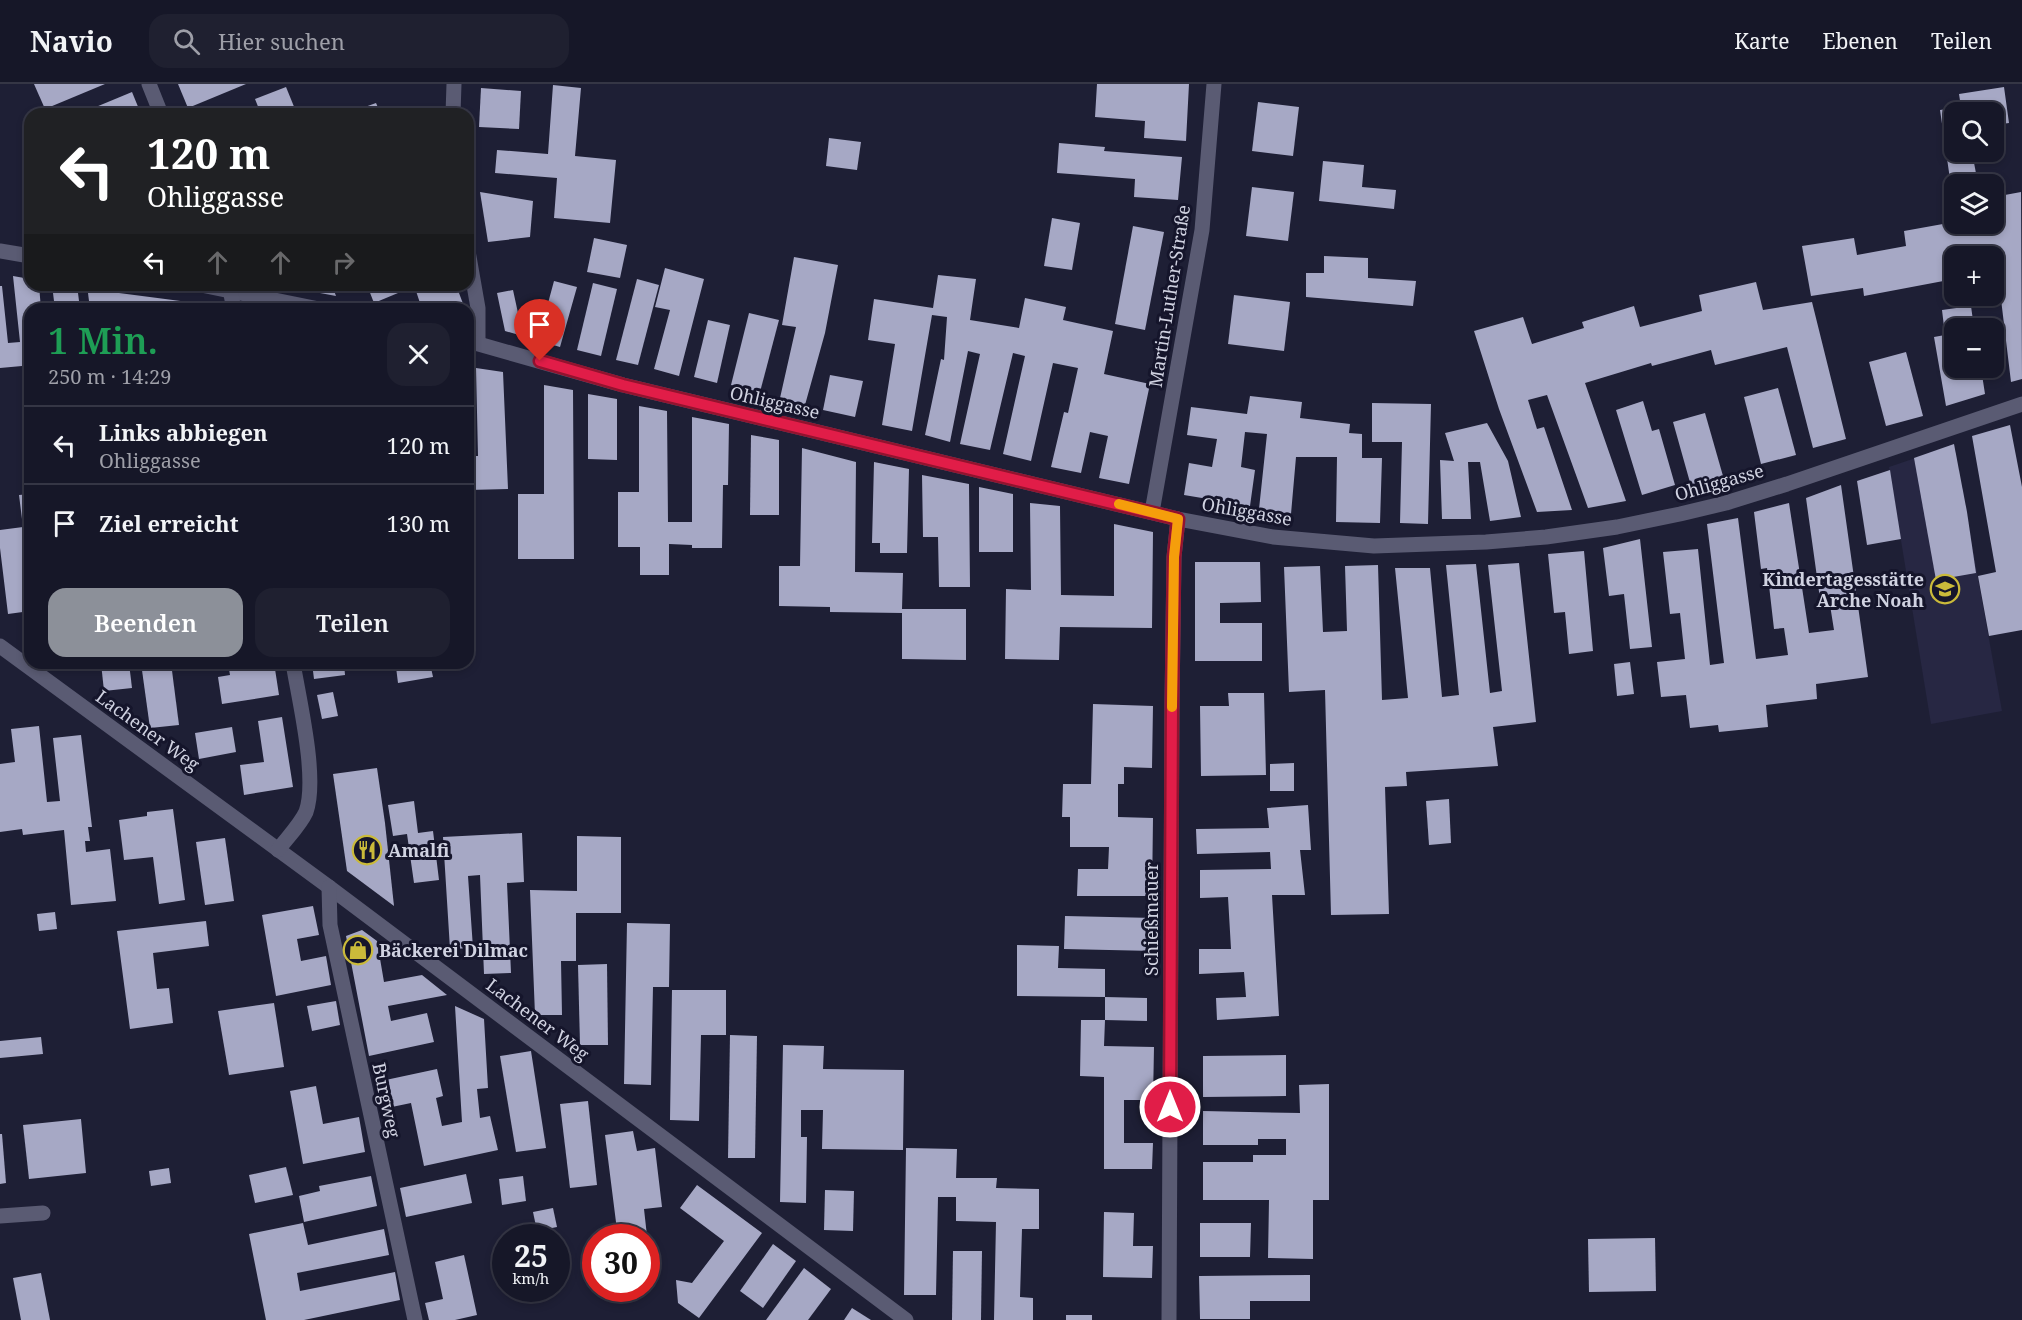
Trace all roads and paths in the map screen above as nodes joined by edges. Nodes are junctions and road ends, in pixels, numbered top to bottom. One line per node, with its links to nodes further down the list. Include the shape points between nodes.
1 (149, 84): 4 (street)
2 (454, 84): 5 (street)
3 (1214, 84): 14 (street, Martin-Luther-Straße, via 1202,230)
4 (159, 108)
5 (453, 108)
6 (0, 251): 7 (street)
7 (24, 255)
8 (474, 285): 11 (street, via 478,308)
9 (246, 291): 10 (street)
10 (295, 303)
11 (474, 335)
12 (474, 342): 14 (street, Ohliggasse, via 623,385)
13 (2022, 404): 15 (street, Ohliggasse, via 1726,503 1617,527 1546,537 1374,546 1273,537)
14 (1152, 512): 15 (street, Ohliggasse)
15 (1178, 519): 26 (street, Schießmauer, via 1172,703)
16 (0, 646): 17 (street, Lachener Weg)
17 (24, 664)
18 (31, 669): 20 (street, Lachener Weg)
19 (294, 669): 20 (street, via 310,796 305,814)
20 (278, 850): 21 (street, Lachener Weg)
21 (329, 887): 24 (street, Burgweg, via 330,925); 25 (street, Lachener Weg)
22 (43, 1213): 23 (street)
23 (0, 1216)
24 (415, 1320)
25 (906, 1320)
26 (1169, 1320)

